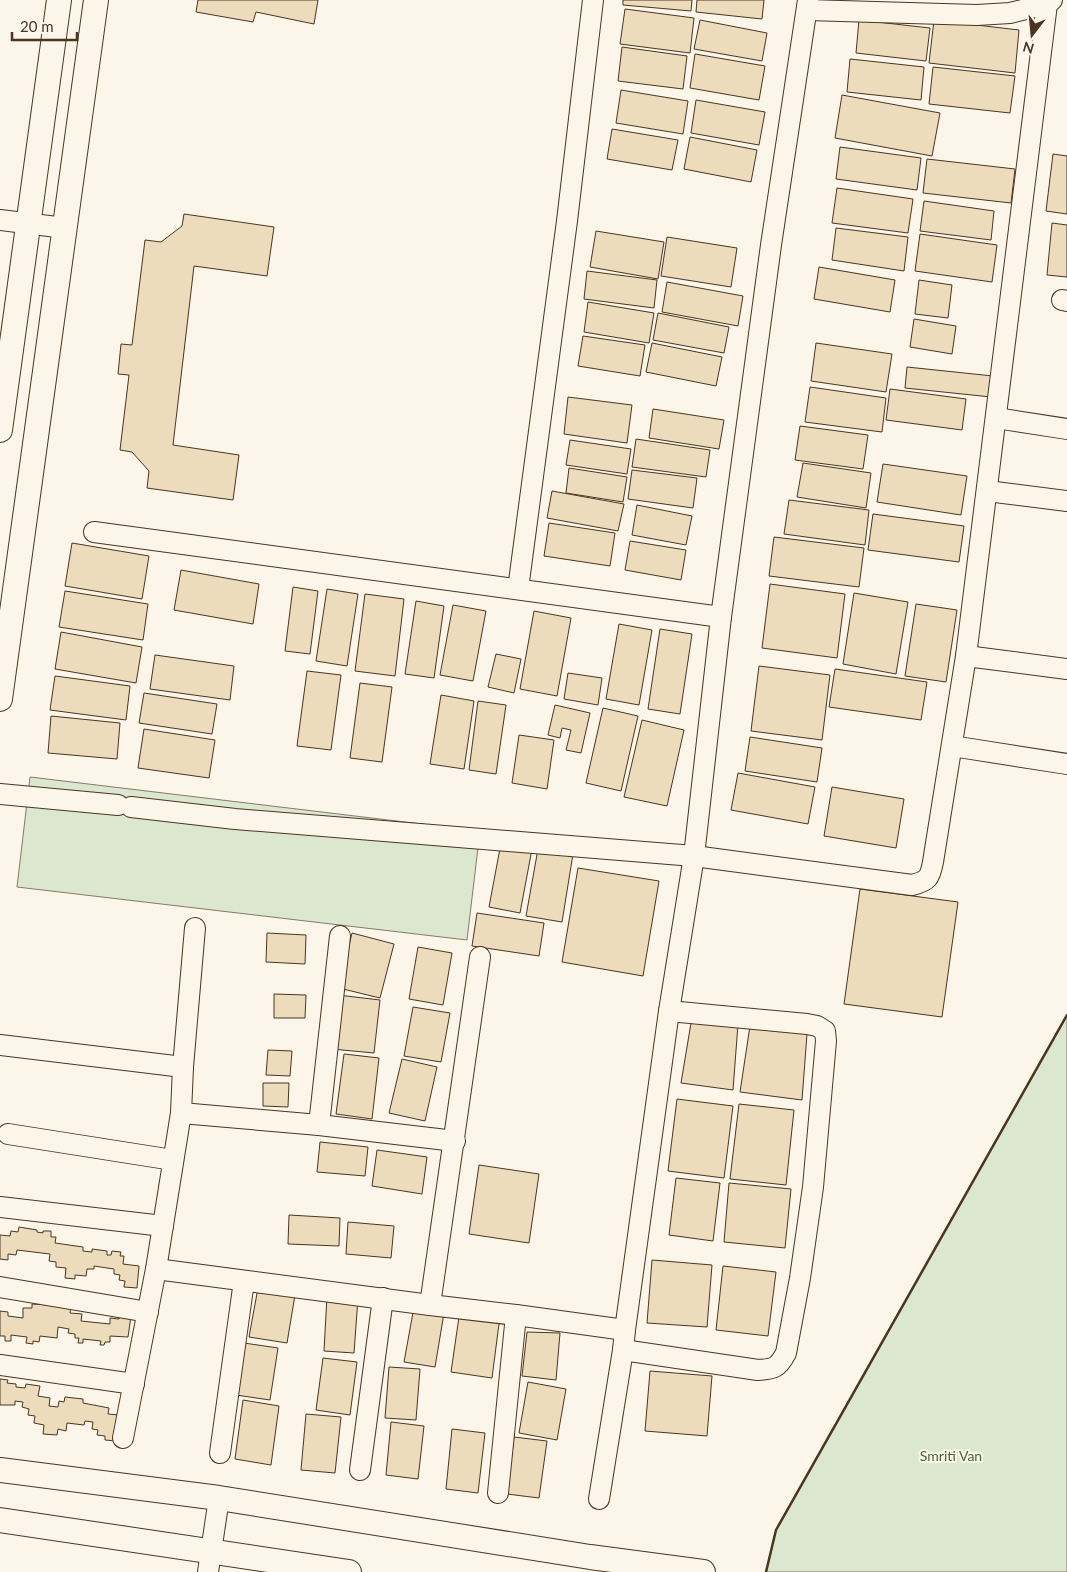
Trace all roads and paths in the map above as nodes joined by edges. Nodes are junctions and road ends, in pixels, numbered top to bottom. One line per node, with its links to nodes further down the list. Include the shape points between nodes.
1 (59, 0): 7 (street)
2 (96, 0): 8 (street)
3 (593, 0): 15 (street)
4 (1050, 2): 5 (street, via 1010,13 977,15); 9 (street)
5 (807, 5): 16 (street)
6 (0, 220): 7 (street)
7 (29, 223): 8 (street); 11 (street)
8 (65, 228): 19 (street)
9 (996, 418): 10 (street); 12 (street)
10 (1067, 429)
11 (0, 430)
12 (987, 490): 13 (street); 17 (street)
13 (1067, 501)
14 (94, 532): 15 (street)
15 (518, 589): 16 (street)
16 (721, 617): 23 (street)
17 (966, 656): 18 (street); 20 (street)
18 (1067, 669)
19 (0, 699)
20 (952, 746): 21 (street); 23 (street, via 933,862 930,876 923,883 912,885)
21 (1067, 764)
22 (0, 794): 23 (street, via 245,820)
23 (694, 856): 27 (street)
24 (195, 928): 29 (street)
25 (340, 936): 31 (street)
26 (480, 957): 33 (street)
27 (669, 1011): 44 (street); 44 (street, via 808,1024 824,1031 826,1041 813,1187 790,1334 780,1364 758,1370)
28 (0, 1046): 29 (street)
29 (182, 1067): 30 (street)
30 (181, 1114): 31 (street); 34 (street)
31 (319, 1125): 33 (street)
32 (8, 1134): 34 (street)
33 (454, 1141): 41 (street)
34 (173, 1160): 36 (street)
35 (0, 1206): 36 (street)
36 (163, 1226): 37 (street)
37 (156, 1269): 38 (street); 42 (street)
38 (244, 1281): 40 (street); 48 (street)
39 (0, 1287): 42 (street)
40 (383, 1298): 41 (street); 50 (street)
41 (430, 1305): 43 (street)
42 (148, 1312): 46 (street)
43 (516, 1315): 44 (street); 51 (street)
44 (624, 1340): 53 (street)
45 (0, 1365): 46 (street)
46 (134, 1384): 47 (street)
47 (123, 1438)
48 (220, 1452)
49 (0, 1470): 52 (street)
50 (360, 1470)
51 (498, 1493)
52 (219, 1498): 55 (street); 57 (street)
53 (599, 1499)
54 (0, 1520): 55 (street)
55 (210, 1562): 56 (street)
56 (349, 1572)
57 (703, 1572)

